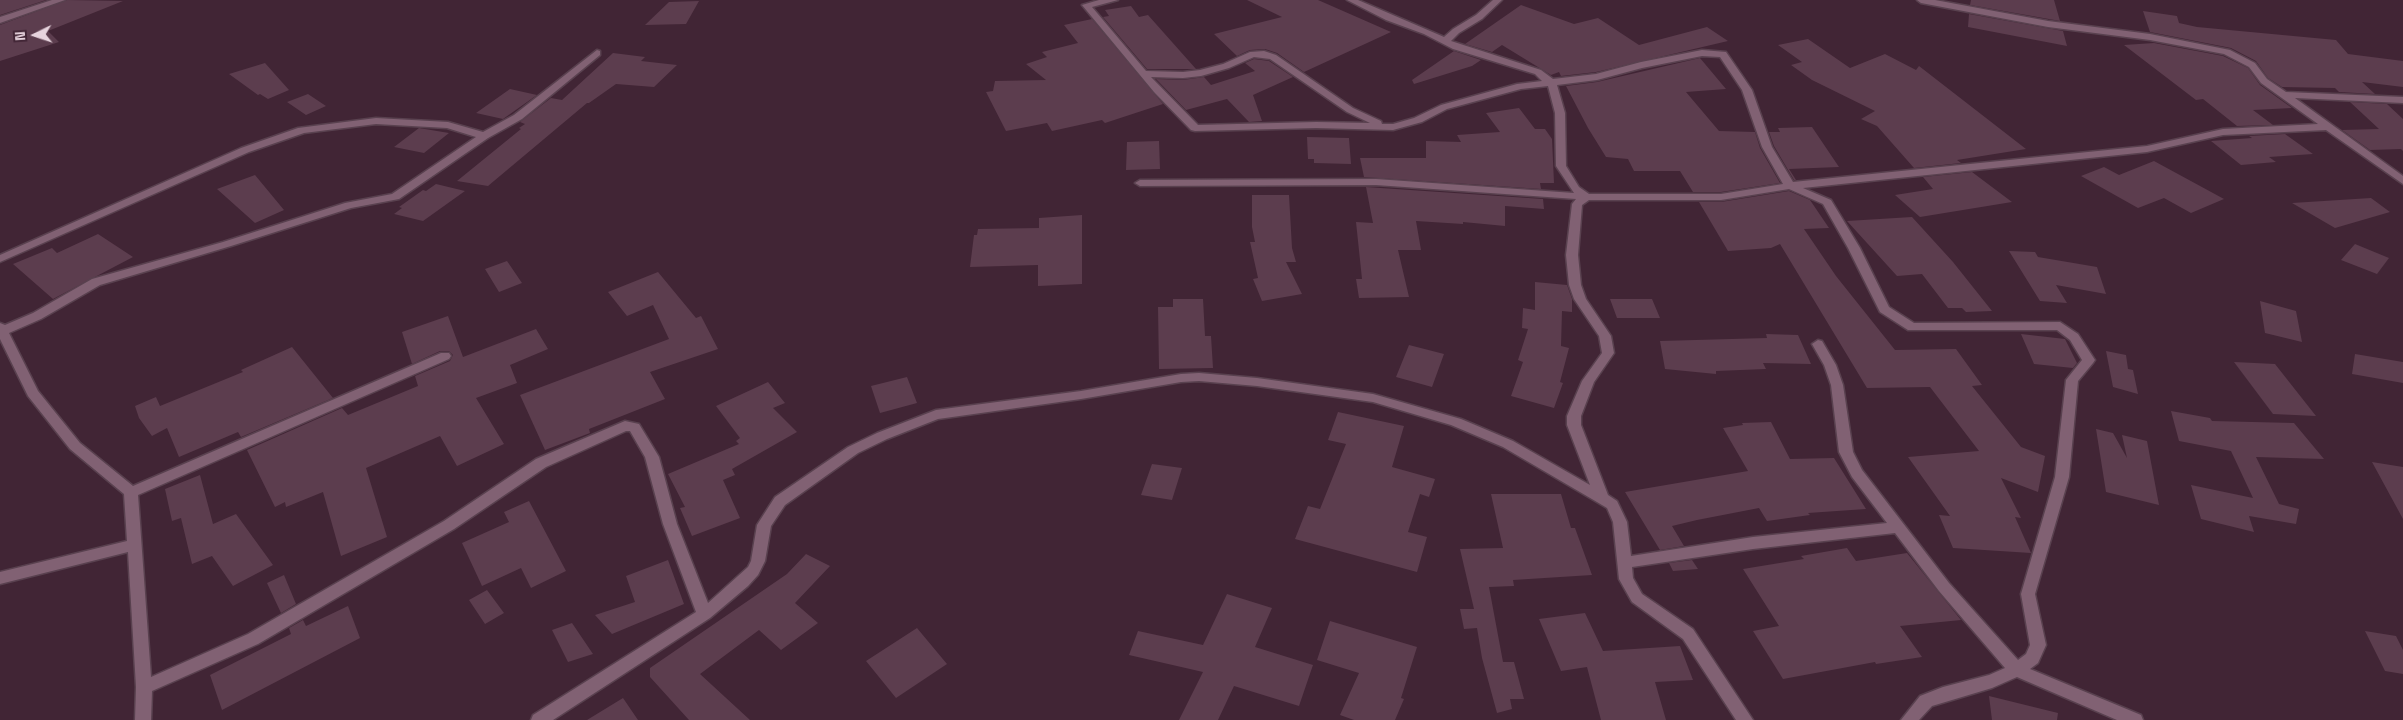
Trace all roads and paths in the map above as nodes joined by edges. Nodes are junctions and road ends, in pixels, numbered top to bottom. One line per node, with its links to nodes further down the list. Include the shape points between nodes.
1 (61, 0): 6 (street)
2 (1114, 0): 9 (street, via 1086,5)
3 (1351, 0): 7 (street)
4 (1498, 0): 7 (street)
5 (1921, 0): 11 (street, via 2048,24 2210,47 2252,65 2264,81)
6 (0, 20)
7 (1445, 42): 10 (street, via 1538,72)
8 (597, 53): 15 (street, via 518,117)
9 (1143, 74): 13 (street, via 1195,128); 13 (street, via 1201,73 1252,54 1264,54 1350,110)
10 (1550, 82): 13 (street, via 1520,86 1444,107 1404,125); 18 (street, via 1597,77 1702,53 1723,54 1747,90 1767,148); 19 (street, via 1560,113 1561,166 1575,189)
11 (2282, 94): 12 (street); 14 (street)
12 (2403, 100)
13 (1382, 125)
14 (2327, 127): 16 (street); 18 (street, via 2223,132 2147,149)
15 (484, 136): 20 (street, via 448,125 376,121 302,130 246,150); 21 (street, via 395,197 349,205 96,282 37,316)
16 (2403, 181)
17 (1140, 183): 19 (street, via 1376,182)
18 (1790, 186): 19 (street, via 1721,197); 31 (street, via 1827,202 1884,309 1912,327 2060,326 2074,337 2088,360 2072,380 2062,477 2028,594 2038,645 2032,658)
19 (1587, 197): 25 (street, via 1577,204 1572,255 1575,285 1580,299 1605,336 1608,353 1588,380 1578,402 1574,425)
20 (0, 260)
21 (1, 329): 24 (street, via 33,393 63,431 75,446)
22 (1818, 344): 26 (street, via 1837,385 1846,452)
23 (445, 356): 24 (street)
24 (130, 492): 27 (street)
25 (1602, 498): 28 (street, via 1612,505 1620,522); 30 (street, via 1508,444 1456,422 1382,401 1257,382 1181,378 936,416 861,446 780,501 764,525 753,571)
26 (1898, 527): 28 (street, via 1752,543); 31 (street, via 1944,587)
27 (134, 545): 29 (street); 32 (street)
28 (1623, 563): 35 (street, via 1626,578 1637,598 1688,634)
29 (0, 578)
30 (706, 614): 32 (street, via 670,524 652,457 634,427 625,426 541,463 449,525 253,639); 34 (street)
31 (2017, 670): 36 (street, via 1926,701); 37 (street)
32 (144, 687): 33 (street)
33 (143, 720)
34 (539, 720)
35 (1745, 720)
36 (1909, 720)
37 (2135, 720)

